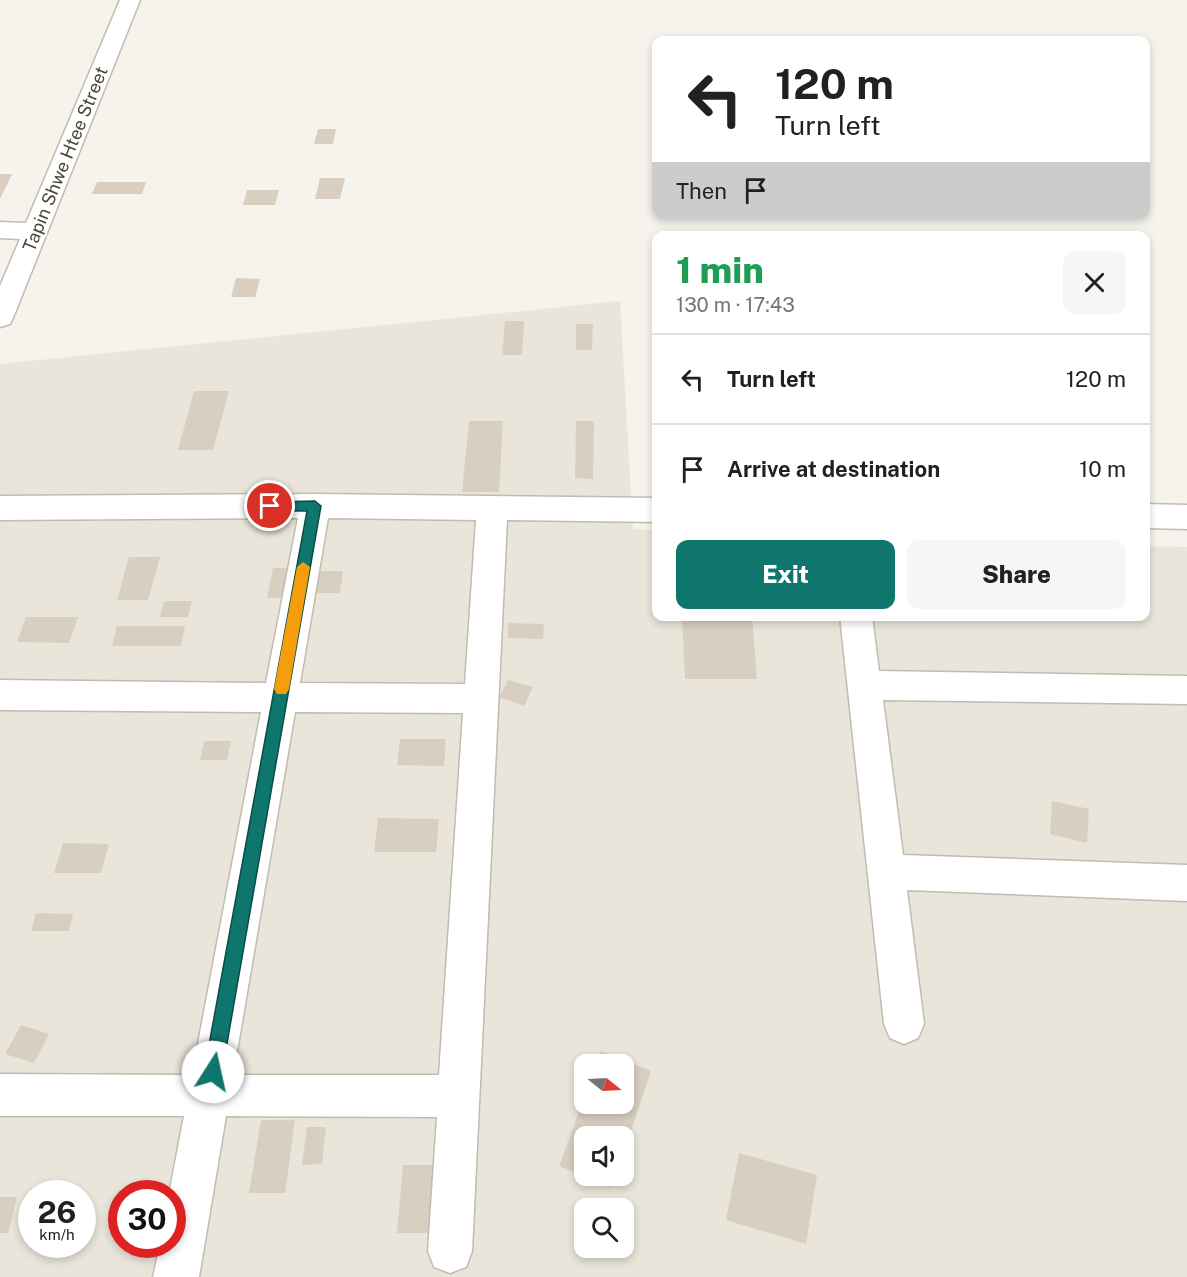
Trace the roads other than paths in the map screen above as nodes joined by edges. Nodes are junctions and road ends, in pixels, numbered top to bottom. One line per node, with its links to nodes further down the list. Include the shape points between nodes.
1 (130, 0): 3 (street, Tapin Shwe Htee Street)
2 (0, 230): 3 (street)
3 (36, 231): 4 (street, Tapin Shwe Htee Street)
4 (0, 318)
5 (315, 506): 6 (street); 7 (street); 15 (street)
6 (0, 508)
7 (492, 508): 8 (street); 16 (street)
8 (652, 510)
9 (1150, 516): 10 (street)
10 (1187, 517)
11 (857, 621): 12 (street)
12 (864, 686): 13 (street); 17 (street)
13 (1187, 690)
14 (0, 695): 15 (street)
15 (280, 698): 16 (street); 21 (street)
16 (481, 699): 22 (street)
17 (886, 872): 18 (street); 19 (street)
18 (1187, 883)
19 (904, 1024)
20 (0, 1095): 21 (street)
21 (209, 1096): 22 (street); 24 (street)
22 (459, 1096): 23 (street)
23 (450, 1251)
24 (176, 1277)

